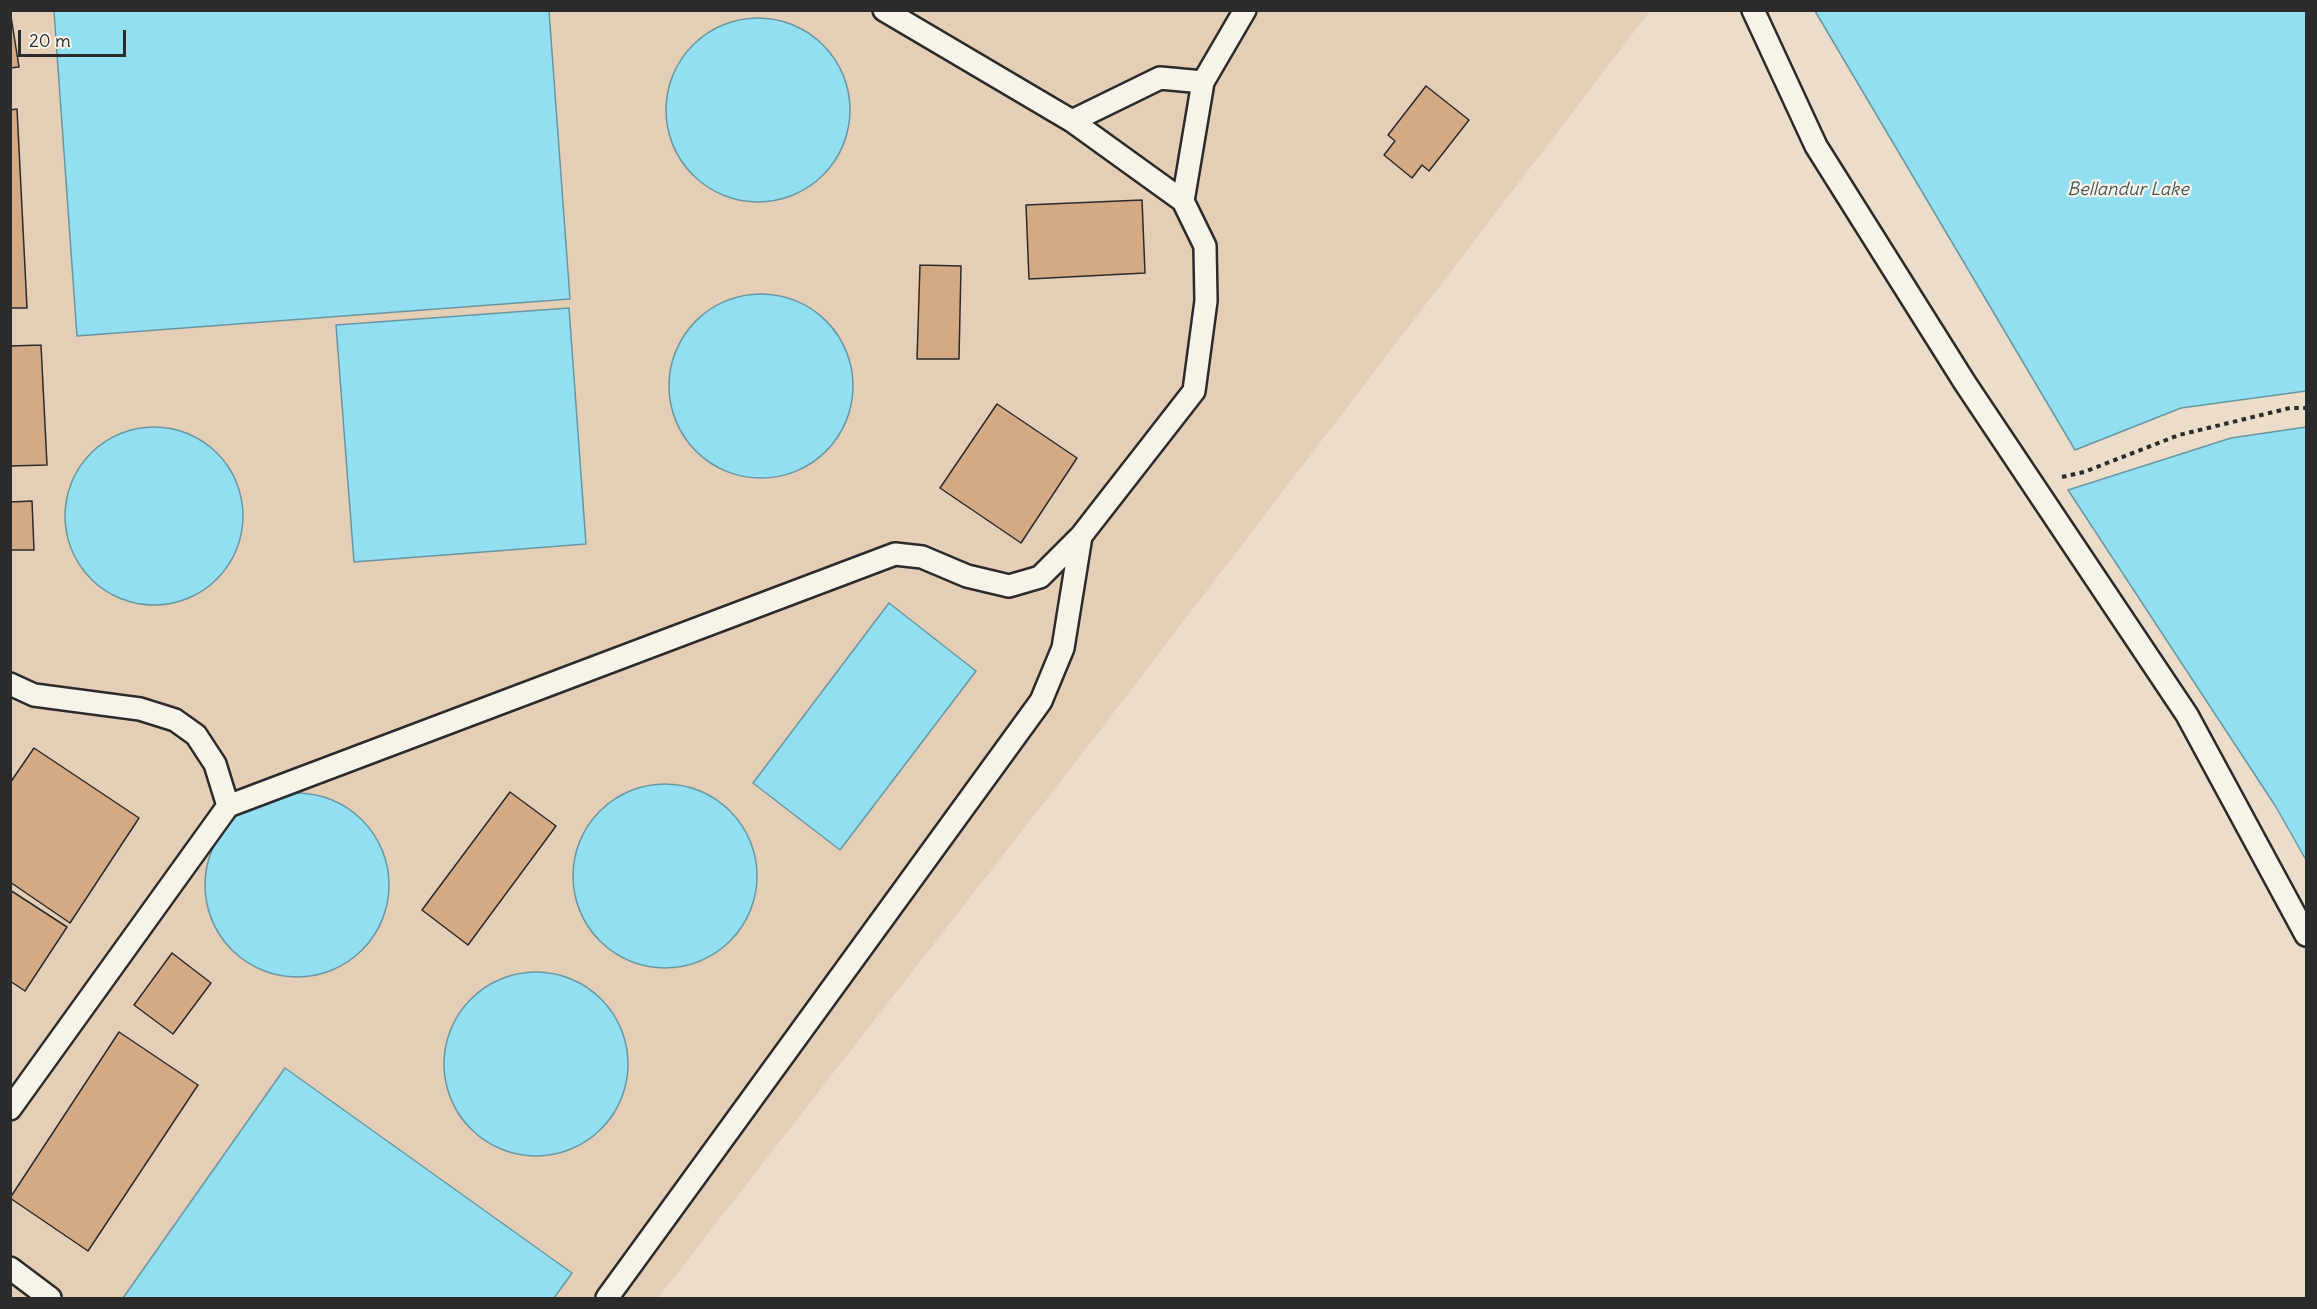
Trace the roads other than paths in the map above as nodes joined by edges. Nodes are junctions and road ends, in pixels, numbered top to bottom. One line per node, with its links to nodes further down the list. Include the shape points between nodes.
1 (884, 10): 5 (lane)
2 (1245, 10): 4 (lane)
3 (1753, 10): 10 (lane, via 1816,146 1965,383 2187,715)
4 (1203, 82): 5 (lane, via 1160,78); 6 (lane)
5 (1072, 121): 6 (lane)
6 (1183, 201): 7 (lane, via 1205,246 1206,301 1194,391)
7 (1081, 536): 9 (lane, via 1040,577 1009,586 967,576 922,557 895,554); 14 (lane, via 1063,648 1041,701)
8 (10, 684): 9 (lane, via 34,695 140,709 175,720 196,735 215,764)
9 (228, 806): 11 (lane)
10 (2307, 935)
11 (10, 1108)
12 (10, 1268): 13 (lane)
13 (50, 1299)
14 (607, 1299)

